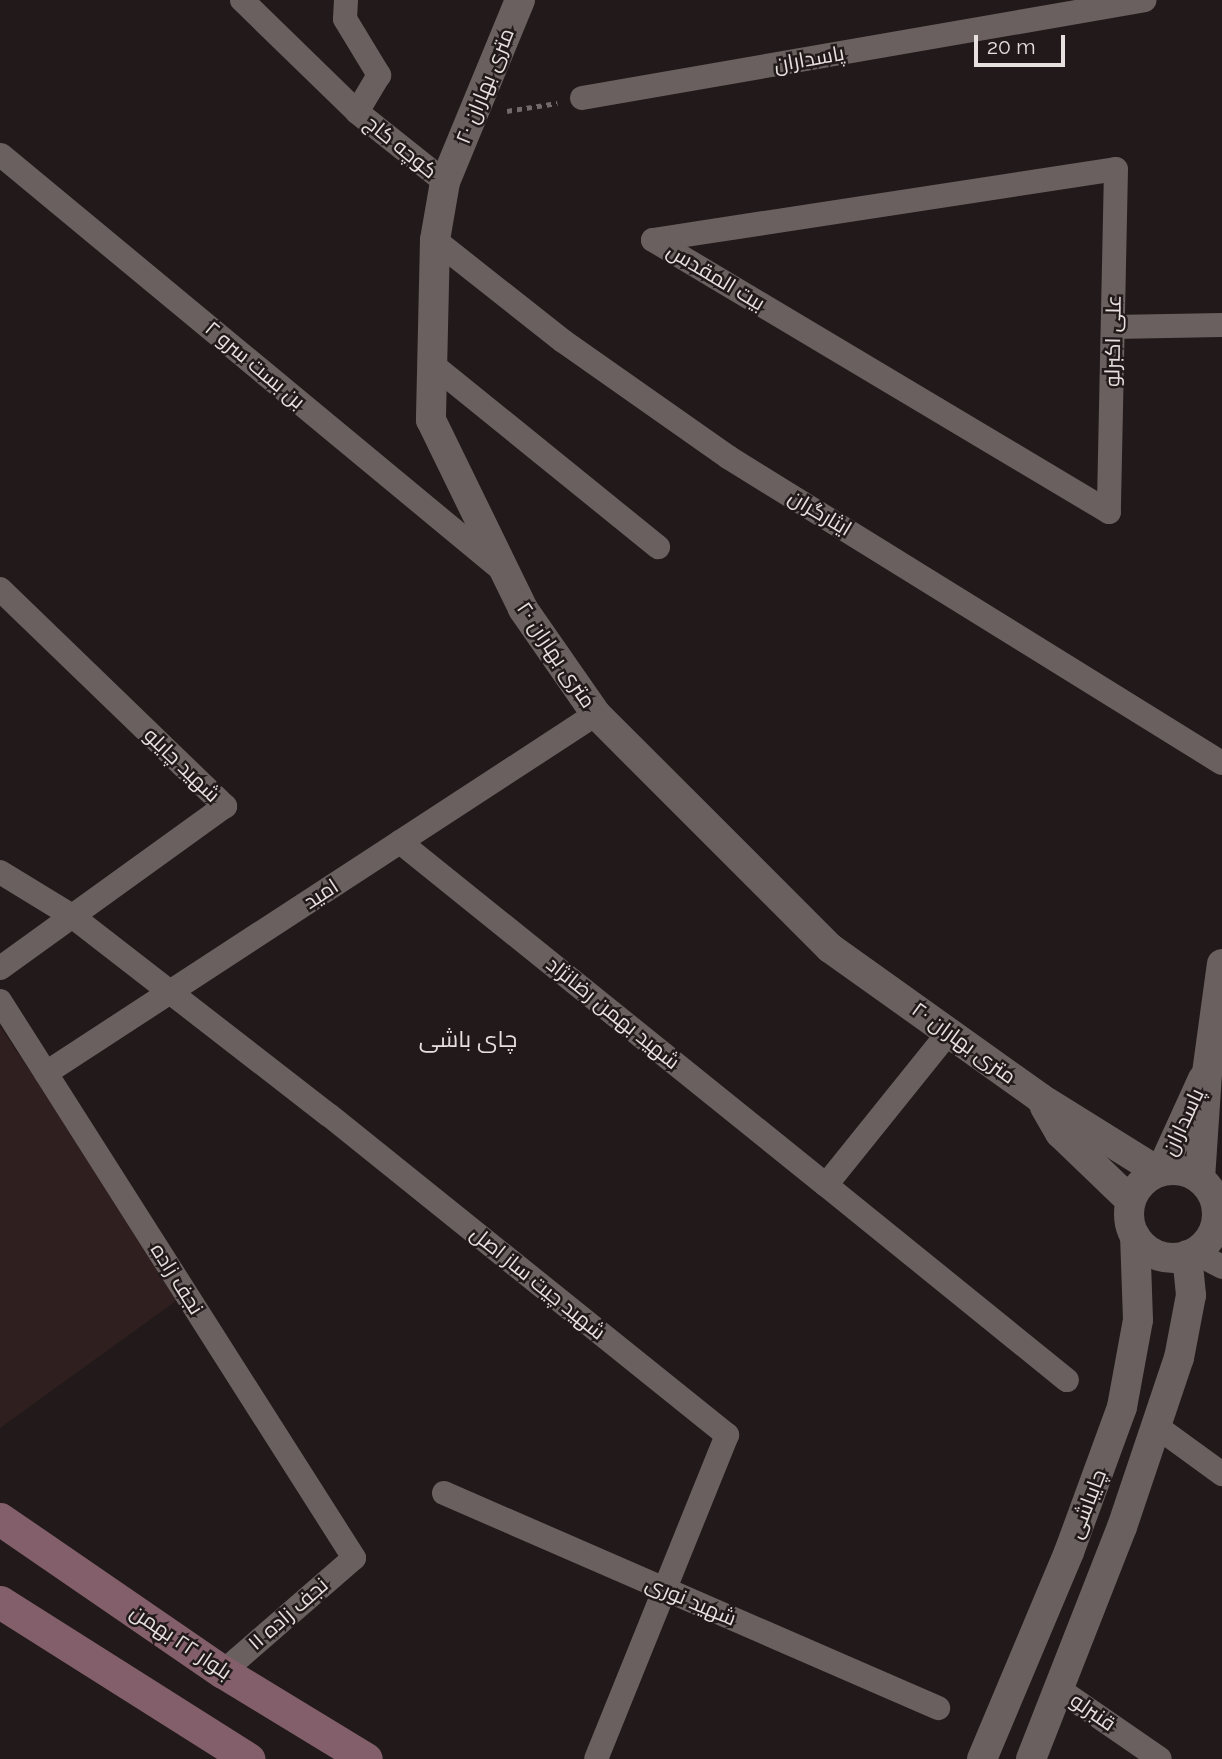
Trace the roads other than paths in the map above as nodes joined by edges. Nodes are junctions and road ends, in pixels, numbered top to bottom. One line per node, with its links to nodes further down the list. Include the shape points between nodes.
1 (243, 0): 6 (street)
2 (346, 0): 6 (street, کوچه کاج, via 345,19 379,75)
3 (520, 0): 9 (street, ۲۰ متری بهاران)
4 (1145, 0): 5 (street, پاسداران)
5 (582, 99)
6 (358, 112): 9 (street, کوچه کاج)
7 (1, 155): 16 (street, بن بست سرو ۲)
8 (1116, 169): 12 (street, علی اکبرلو); 14 (street, بیت المقدس, via 653,240)
9 (445, 182): 10 (street, ۲۰ متری بهاران)
10 (435, 240): 13 (street, ۲۰ متری بهاران); 19 (street, ایثارگران, via 563,341 728,457)
11 (1222, 325): 12 (street)
12 (1113, 327): 14 (street, علی اکبرلو)
13 (432, 364): 15 (street); 16 (street, ۲۰ متری بهاران, via 431,419)
14 (1109, 512)
15 (658, 547)
16 (508, 575): 18 (street, ۲۰ متری بهاران, via 523,610)
17 (0, 589): 22 (street, شهید چایلو, via 225,806)
18 (596, 714): 20 (street, امید); 27 (street, ۲۰ متری بهاران, via 830,948)
19 (1222, 763)
20 (400, 842): 25 (street, امید); 33 (street, شهید بهمن رضانژاد)
21 (0, 872): 22 (street, شهید چیت ساز اصل)
22 (72, 916): 24 (street, شهید چایلو); 25 (street, شهید چیت ساز اصل)
23 (1222, 964): 29 (street, پاسداران)
24 (0, 968)
25 (167, 994): 28 (street, امید); 45 (street, شهید چیت ساز اصل, via 329,1115 727,1435)
26 (0, 1001): 28 (street, نجف زاده)
27 (949, 1032): 30 (street, ۲۰ متری بهاران); 33 (street)
28 (46, 1073): 44 (street, نجف زاده)
29 (1207, 1073): 31 (street, پاسداران, via 1190,1100); 32 (street, پاسداران)
30 (1040, 1098): 31 (street, ۲۰ متری بهاران); 34 (street, ۲۰ متری بهاران, via 1060,1133)
31 (1160, 1172): 32 (street, via 1188,1173); 34 (street, via 1141,1183)
32 (1200, 1179): 35 (street)
33 (826, 1185): 39 (street, شهید بهمن رضانژاد)
34 (1131, 1201): 36 (street)
35 (1219, 1214): 37 (street, via 1211,1235)
36 (1135, 1236): 37 (street, via 1158,1255); 53 (street, چایباشی, via 1138,1320 1122,1407 1069,1552)
37 (1191, 1254): 38 (street); 40 (street, چایباشی, via 1189,1307 1179,1357)
38 (1222, 1267)
39 (1067, 1380)
40 (1156, 1426): 41 (street); 48 (street, چایباشی)
41 (1222, 1474)
42 (443, 1493): 45 (street, شهید نوری)
43 (0, 1519): 47 (main road, بلوار ۲۲ بهمن)
44 (354, 1558): 47 (street, نجف زاده ۱۱)
45 (665, 1589): 49 (street, شهید نوری); 52 (street, شهید چیت ساز اصل)
46 (0, 1602): 50 (main road)
47 (223, 1672): 51 (main road, بلوار ۲۲ بهمن)
48 (1060, 1689): 54 (street, چایباشی); 55 (street, قنبرلو)
49 (938, 1708)
50 (227, 1754)
51 (366, 1759)
52 (596, 1759)
53 (982, 1759)
54 (1031, 1759)
55 (1160, 1759)

